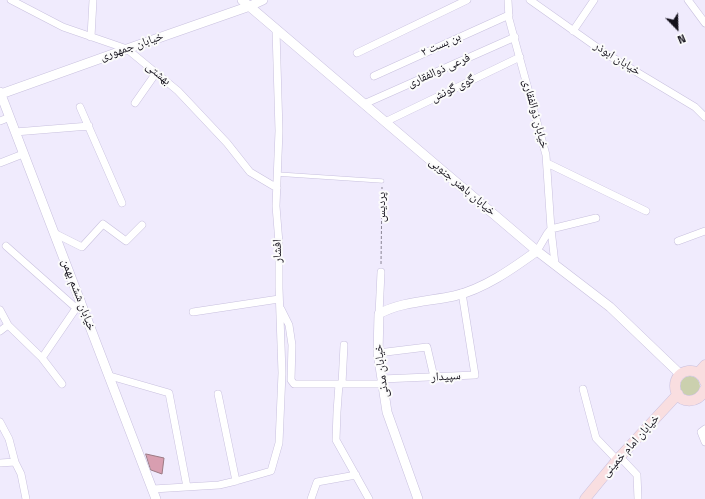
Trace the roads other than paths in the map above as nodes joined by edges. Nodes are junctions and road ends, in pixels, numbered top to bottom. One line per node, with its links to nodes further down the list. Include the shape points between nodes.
1 (11, 0): 15 (street, بهشتی, via 63,27)
2 (93, 0): 15 (street)
3 (242, 0): 10 (street, خیابان باهنر جنوبی)
4 (263, 0): 10 (street, خیابان جمهوری)
5 (467, 0): 18 (street)
6 (508, 0): 11 (street, خیابان ذوالفقاری)
7 (530, 0): 14 (street, خیابان ابوذر)
8 (594, 0): 14 (street)
9 (688, 0): 12 (street)
10 (250, 6): 13 (street, خیابان باهنر جنوبی); 17 (street, خیابان جمهوری)
11 (509, 14): 16 (street, خیابان ذوالفقاری); 21 (street, بن بست ۲)
12 (705, 22)
13 (276, 30): 24 (street, خیابان باهنر جنوبی); 35 (street, افشار, via 279,131)
14 (573, 31): 27 (street, خیابان ابوذر, via 695,107)
15 (91, 37): 17 (street, بهشتی)
16 (515, 37): 19 (street, خیابان ذوالفقاری); 24 (street, فرعی ذوالفقاری)
17 (127, 49): 20 (street, بهشتی); 22 (street, خیابان جمهوری)
18 (357, 53)
19 (520, 57): 29 (street, گوی گونش); 34 (street, خیابان ذوالفقاری)
20 (156, 73): 23 (street); 37 (street, بهشتی, via 178,91 227,143 250,172)
21 (374, 76)
22 (1, 93): 26 (street, خیابان ششم بهمن)
23 (135, 103)
24 (364, 104): 29 (street, خیابان باهنر جنوبی)
25 (80, 107): 30 (street)
26 (10, 117): 28 (street); 31 (street, خیابان ششم بهمن)
27 (705, 117)
28 (0, 121)
29 (386, 122): 47 (street, خیابان باهنر جنوبی)
30 (89, 126): 31 (street); 38 (street)
31 (16, 132): 32 (street, خیابان ششم بهمن)
32 (23, 154): 33 (street); 44 (street, خیابان ششم بهمن)
33 (0, 163)
34 (547, 163): 39 (street); 42 (street, خیابان ذوالفقاری)
35 (277, 174): 36 (lane, پردیس); 37 (street, افشار)
36 (382, 181)
37 (277, 188): 51 (street, افشار)
38 (122, 203)
39 (646, 211)
40 (596, 218): 42 (street)
41 (142, 225): 44 (street, via 126,241 103,224 82,247)
42 (551, 229): 47 (street); 48 (street, خیابان ذوالفقاری)
43 (705, 231): 45 (street)
44 (54, 233): 52 (street, خیابان ششم بهمن)
45 (678, 241)
46 (6, 246): 52 (street)
47 (537, 251): 48 (street, خیابان باهنر جنوبی); 50 (street, via 487,284)
48 (555, 264): 62 (street, خیابان باهنر جنوبی, via 610,307)
49 (381, 272): 55 (street)
50 (462, 294): 55 (street, via 403,306); 64 (street, سپیدار, via 475,375)
51 (279, 302): 54 (street); 68 (street, سپیدار, via 289,325 292,345 291,380 294,384); 80 (street, افشار, via 282,373 279,443 271,471)
52 (78, 305): 60 (street); 63 (street, خیابان ششم بهمن)
53 (0, 310): 56 (street)
54 (193, 312)
55 (379, 314): 59 (street, خیابان مدنی)
56 (8, 325): 57 (street); 60 (street)
57 (0, 331)
58 (344, 345): 68 (street)
59 (378, 353): 64 (street, via 427,347); 65 (street, خیابان مدنی)
60 (42, 358): 67 (street)
61 (702, 369): 62 (main road); 66 (main road)
62 (680, 374): 71 (main road, via 676,382)
63 (110, 376): 81 (street, via 169,393); 82 (street, خیابان ششم بهمن)
64 (434, 377): 65 (street, سپیدار)
65 (383, 382): 68 (street, سپیدار); 87 (street, خیابان مدنی, via 387,412)
66 (705, 382)
67 (62, 384)
68 (341, 384): 79 (street, via 336,440)
69 (582, 389): 76 (street, via 596,438)
70 (218, 394): 80 (street)
71 (678, 394): 72 (main road, via 693,401); 76 (main road, خیابان امام خمینی)
72 (704, 394)
73 (0, 422): 77 (street, via 9,439)
74 (705, 429): 75 (street, via 701,432)
75 (705, 442)
76 (619, 459): 88 (main road, خیابان امام خمینی); 89 (street, via 637,475)
77 (16, 462): 78 (street); 83 (street)
78 (0, 463)
79 (356, 475): 85 (street, via 317,482); 86 (street)
80 (236, 481): 81 (street)
81 (187, 487): 82 (street)
82 (153, 489): 84 (street, خیابان ششم بهمن)
83 (26, 499)
84 (156, 499)
85 (311, 499)
86 (368, 499)
87 (418, 499)
88 (584, 499)
89 (638, 499)

